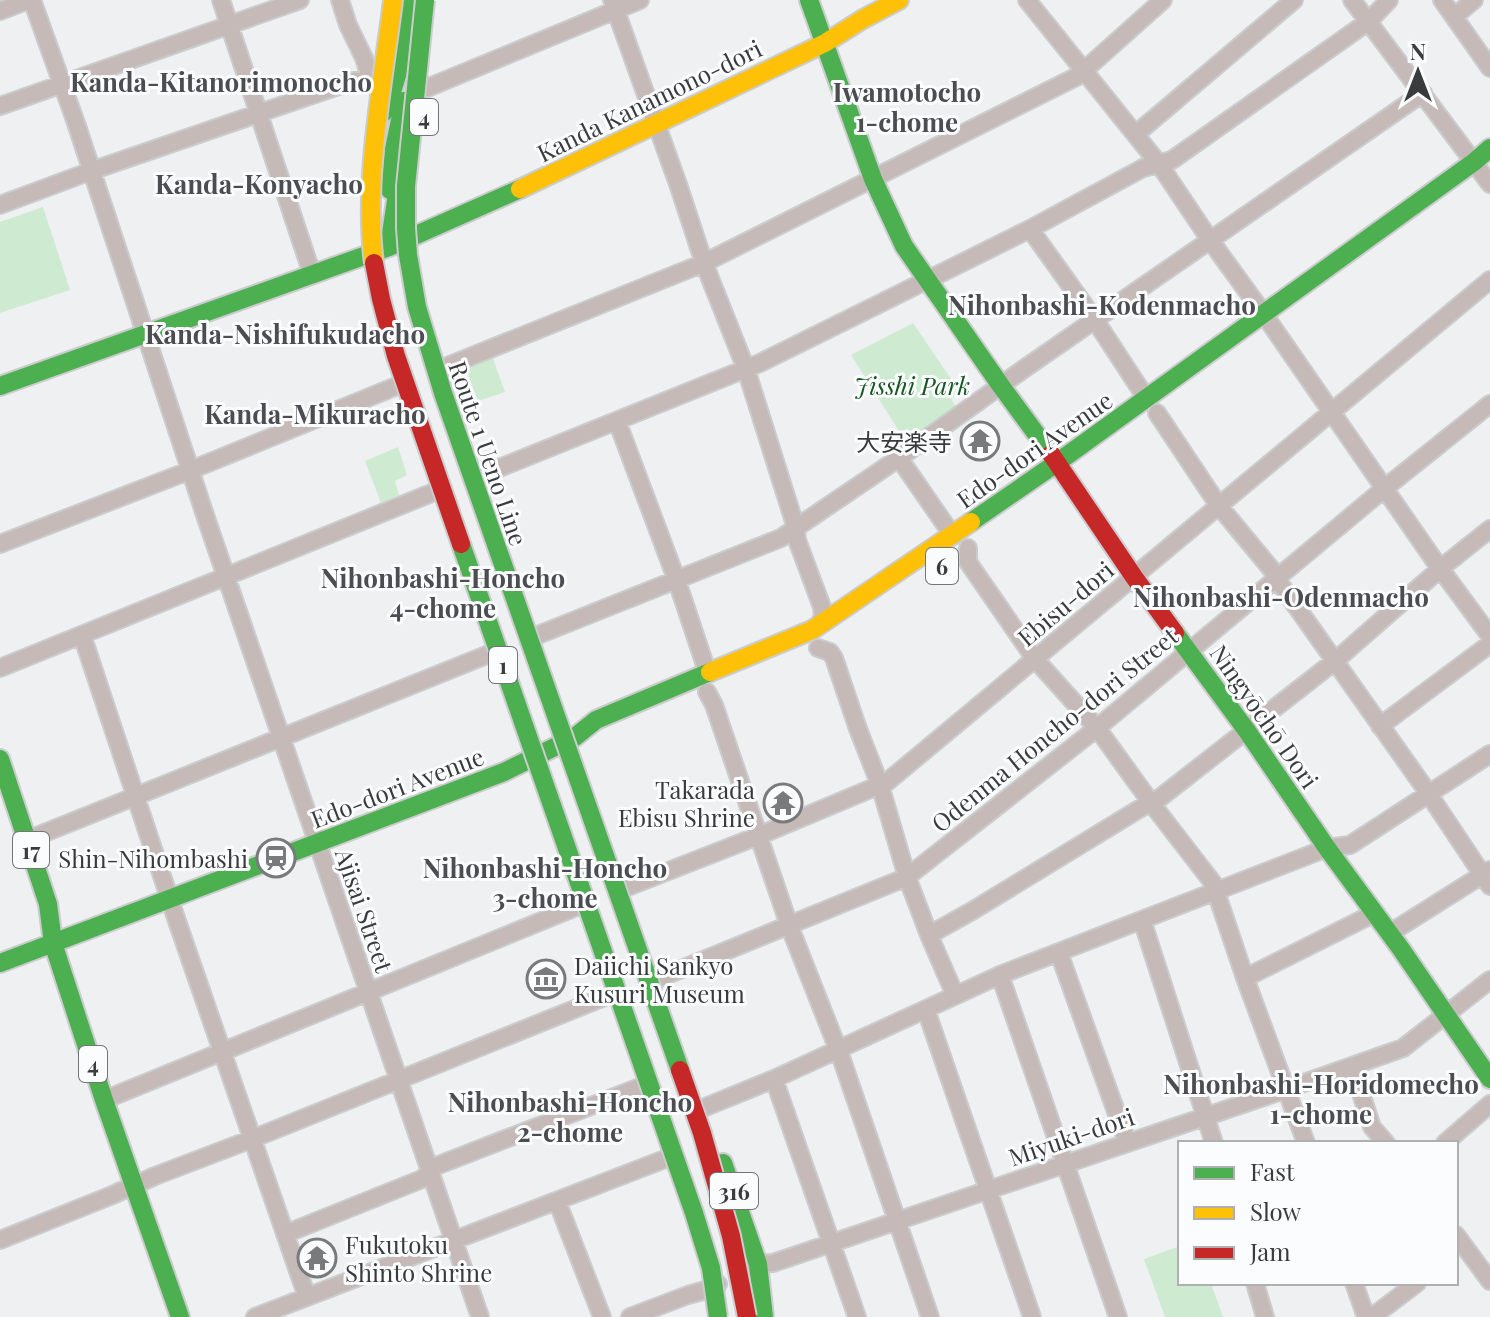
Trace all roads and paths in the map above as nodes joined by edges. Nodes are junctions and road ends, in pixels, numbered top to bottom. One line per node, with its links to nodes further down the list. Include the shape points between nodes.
1 (30, 0): 21 (street); 28 (street, Ajisai Street)
2 (221, 0): 24 (street)
3 (300, 0): 24 (street)
4 (340, 0): 29 (street)
5 (383, 0): 29 (main road)
6 (393, 0): 187 (main road, 1, bridge, via 372,212 380,296 396,356 694,1213 711,1268)
7 (410, 0): 37 (main road, via 397,82)
8 (438, 0): 30 (main road, 4)
9 (640, 0): 19 (street)
10 (809, 0): 25 (main road, Ningyōchō Dori)
11 (899, 0): 25 (main road, Kanda Kanamono-dori)
12 (1027, 0): 27 (street)
13 (1163, 0): 27 (street)
14 (1294, 0): 36 (street)
15 (1352, 0): 23 (street)
16 (1389, 0): 23 (street)
17 (1442, 0): 22 (street)
18 (1474, 0): 22 (street)
19 (613, 5): 30 (street); 35 (street)
20 (424, 9): 78 (main road, bridge, via 394,149 392,258 406,323); 189 (main road, Route 1 Ueno Line / 1, bridge, via 406,186 408,255 417,307 702,1133)
21 (0, 11)
22 (1454, 17): 26 (street)
23 (1369, 21): 31 (street); 39 (street, via 1172,160)
24 (229, 25): 28 (street); 33 (street)
25 (825, 43): 35 (main road, Kanda Kanamono-dori); 42 (main road, Ningyōchō Dori)
26 (1490, 68)
27 (1084, 70): 36 (street); 42 (street)
28 (62, 84): 32 (street); 40 (street, Ajisai Street)
29 (372, 85): 33 (street, via 353,81); 37 (main road)
30 (427, 88): 34 (main road, 4)
31 (1423, 93): 41 (street); 46 (street)
32 (0, 106)
33 (259, 115): 40 (street); 51 (street)
34 (424, 122): 45 (main road, 4); 47 (main road, via 400,176)
35 (656, 124): 45 (main road, Kanda Kanamono-dori); 50 (street)
36 (1136, 134): 39 (street)
37 (367, 146): 48 (main road)
38 (1490, 148): 41 (main road, Edo-dori Avenue / 6)
39 (1159, 164): 44 (street); 46 (street)
40 (91, 171): 43 (street); 56 (street, Ajisai Street)
41 (1483, 176): 55 (main road, Edo-dori Avenue / 6)
42 (873, 179): 50 (street); 53 (main road, Ningyōchō Dori)
43 (0, 205)
44 (1030, 229): 53 (street); 54 (street)
45 (416, 235): 47 (main road, Kanda Kanamono-dori); 57 (main road, 4, via 425,301)
46 (1210, 240): 54 (street); 55 (street)
47 (389, 247): 48 (main road)
48 (363, 256): 51 (main road); 60 (main road)
49 (1374, 256): 55 (main road, Edo-dori Avenue / 6)
50 (704, 263): 57 (street); 58 (street)
51 (312, 274): 56 (main road)
52 (1490, 280): 65 (street, Ebisu-dori)
53 (927, 281): 58 (street); 62 (main road, Ningyōchō Dori)
54 (1095, 320): 62 (street); 64 (street)
55 (1268, 320): 59 (main road, Edo-dori Avenue / 6); 64 (main road, Edo-dori Avenue / 6); 65 (street)
56 (145, 334): 61 (main road); 72 (street, Ajisai Street)
57 (445, 367): 67 (main road, 4)
58 (746, 369): 66 (street); 79 (street)
59 (1208, 376)
60 (399, 385): 68 (main road); 72 (street)
61 (0, 386)
62 (1001, 386): 70 (street); 71 (main road, Ningyōchō Dori)
63 (1490, 404): 74 (street, Odenma Honcho-dori Street)
64 (1155, 409): 71 (main road, Edo-dori Avenue / 6); 77 (street)
65 (1332, 413): 74 (street); 77 (street, Ebisu-dori)
66 (617, 421): 73 (street); 88 (street)
67 (467, 431): 73 (main road, 4); 78 (main road)
68 (415, 433): 75 (main road); 78 (main road, via 465,521 534,701)
69 (1125, 436): 71 (main road, Edo-dori Avenue / 6)
70 (899, 458): 79 (street); 81 (street)
71 (1063, 469): 76 (main road, Edo-dori Avenue / 6); 81 (main road, Edo-dori Avenue / 6); 86 (main road, Ningyōchō Dori)
72 (191, 470): 82 (street); 85 (street, Ajisai Street)
73 (482, 475): 92 (main road, 4)
74 (1385, 488): 84 (street); 87 (street, Odenma Honcho-dori Street)
75 (434, 492): 85 (street); 96 (main road)
76 (1032, 501)
77 (1219, 506): 86 (street, Ebisu-dori); 87 (street)
78 (476, 518)
79 (796, 528): 88 (street); 93 (street, via 822,607)
80 (1490, 529): 84 (street)
81 (953, 536): 93 (main road, Edo-dori Avenue / 6)
82 (0, 544)
83 (968, 548): 97 (street, via 968,562)
84 (1441, 568): 90 (street); 98 (street)
85 (227, 575): 89 (street); 104 (street, Ajisai Street)
86 (1134, 577): 95 (main road, Ningyōchō Dori); 97 (street, Ebisu-dori)
87 (1276, 578): 95 (street, Odenma Honcho-dori Street); 98 (street)
88 (677, 581): 92 (street); 100 (street)
89 (82, 635): 99 (street); 111 (street)
90 (1490, 636)
91 (837, 638): 93 (main road, Edo-dori Avenue / 6)
92 (540, 642): 105 (main road, 4); 108 (main road, via 545,728)
93 (811, 644): 100 (main road, Edo-dori Avenue / 6); 109 (street, via 834,658)
94 (1490, 644): 101 (street)
95 (1189, 650): 102 (street, Odenma Honcho-dori Street); 103 (main road, Ningyōchō Dori)
96 (489, 654): 104 (street); 108 (main road)
97 (1035, 659): 102 (street); 109 (street, Ebisu-dori)
98 (1335, 661): 101 (street); 103 (street)
99 (0, 668)
100 (712, 684): 105 (main road, Edo-dori Avenue / 6, via 602,735); 114 (street, via 714,705)
101 (1380, 726): 110 (street)
102 (1097, 728): 112 (street); 118 (street, Odenma Honcho-dori Street)
103 (1247, 731): 112 (street); 117 (main road, Ningyōchō Dori)
104 (282, 737): 111 (street); 116 (street, Ajisai Street)
105 (575, 737): 108 (main road, Edo-dori Avenue); 113 (main road, via 558,770); 120 (main road, 316)
106 (1490, 754): 110 (street)
107 (0, 759): 115 (main road, 17)
108 (525, 762): 113 (main road, 316); 116 (main road, Edo-dori Avenue)
109 (880, 785): 114 (street, Ebisu-dori); 118 (street)
110 (1429, 795): 117 (street, via 1350,845); 119 (street)
111 (136, 796): 115 (street); 122 (street)
112 (1152, 804): 121 (street); 129 (street)
113 (551, 833): 123 (main road, 316)
114 (758, 836): 120 (street, Ebisu-dori); 127 (street)
115 (27, 840): 130 (main road, 17, via 48,904)
116 (317, 844): 122 (main road, Edo-dori Avenue); 137 (street, Ajisai Street)
117 (1327, 848): 121 (street); 125 (main road, Ningyōchō Dori)
118 (907, 877): 127 (street, Odenma Honcho-dori Street); 129 (street)
119 (1488, 877): 128 (street)
120 (625, 888): 135 (main road, 316)
121 (1217, 891): 126 (street); 134 (street)
122 (170, 898): 130 (main road, Edo-dori Avenue); 144 (street)
123 (576, 907): 137 (street); 140 (main road, 316)
124 (30, 910): 130 (main road)
125 (1375, 913): 128 (main road, Ningyōchō Dori); 134 (street)
126 (1142, 920): 131 (street); 155 (street)
127 (789, 925): 135 (street, Odenma Honcho-dori Street); 143 (street)
128 (1390, 933): 142 (main road, Ningyōchō Dori)
129 (929, 935): 139 (street)
130 (53, 943): 132 (main road, Edo-dori Avenue); 152 (main road, 4)
131 (1059, 953): 133 (street); 161 (street)
132 (0, 963)
133 (1000, 975): 139 (street); 163 (street)
134 (1245, 978): 151 (street)
135 (657, 979): 146 (main road, 316)
136 (1490, 980): 142 (street, Miyuki-dori)
137 (367, 991): 144 (street); 149 (street, Ajisai Street)
138 (629, 992): 146 (main road, via 569,800 639,988); 150 (main road); 188 (main road, via 718,1243)
139 (955, 995): 141 (street)
140 (607, 996): 149 (street); 150 (main road, 316)
141 (926, 1010): 143 (street); 166 (street)
142 (1444, 1015): 145 (street, Miyuki-dori, via 1403,1048); 148 (main road, Ningyōchō Dori)
143 (838, 1048): 147 (street); 168 (street)
144 (221, 1051): 152 (street); 156 (street)
145 (1352, 1066): 151 (street, Miyuki-dori); 159 (street, via 1372,1127)
146 (689, 1068): 154 (main road, 316)
147 (774, 1079): 154 (street); 172 (street)
148 (1490, 1079)
149 (398, 1080): 156 (street); 164 (street, Ajisai Street)
150 (640, 1087): 162 (main road, 316); 164 (street)
151 (1287, 1089): 155 (street, Miyuki-dori); 158 (street)
152 (104, 1100): 165 (main road, 4)
153 (1490, 1104): 160 (street)
154 (703, 1108): 174 (main road, 316)
155 (1205, 1116): 157 (street); 161 (street, Miyuki-dori)
156 (252, 1139): 165 (street); 169 (street)
157 (1213, 1141)
158 (1305, 1141)
159 (1384, 1141)
160 (1447, 1141)
161 (1127, 1142): 163 (street, Miyuki-dori)
162 (665, 1159): 167 (street); 179 (main road, 316)
163 (1066, 1164): 166 (street, Miyuki-dori); 194 (street)
164 (430, 1172): 169 (street); 171 (street, Ajisai Street)
165 (134, 1186): 170 (street); 181 (main road, 4)
166 (989, 1190): 168 (street, Miyuki-dori); 193 (street)
167 (557, 1201): 171 (street); 184 (street)
168 (897, 1221): 172 (street, Miyuki-dori); 192 (street)
169 (285, 1234): 180 (street)
170 (0, 1240)
171 (453, 1241): 180 (street); 183 (street, Ajisai Street)
172 (831, 1243): 174 (street, Miyuki-dori); 191 (street)
173 (1459, 1245): 175 (street)
174 (758, 1264): 179 (street, Miyuki-dori); 190 (main road, 316)
175 (1490, 1281)
176 (1256, 1285): 195 (street)
177 (1355, 1285): 196 (street)
178 (1414, 1285): 196 (street)
179 (706, 1290): 185 (street, Miyuki-dori); 186 (main road, 316)
180 (307, 1297): 182 (street)
181 (180, 1317)
182 (255, 1317)
183 (480, 1317)
184 (602, 1317)
185 (630, 1317)
186 (709, 1317)
187 (718, 1317)
188 (732, 1317)
189 (747, 1317)
190 (764, 1317)
191 (857, 1317)
192 (930, 1317)
193 (1032, 1317)
194 (1118, 1317)
195 (1265, 1317)
196 (1369, 1317)

